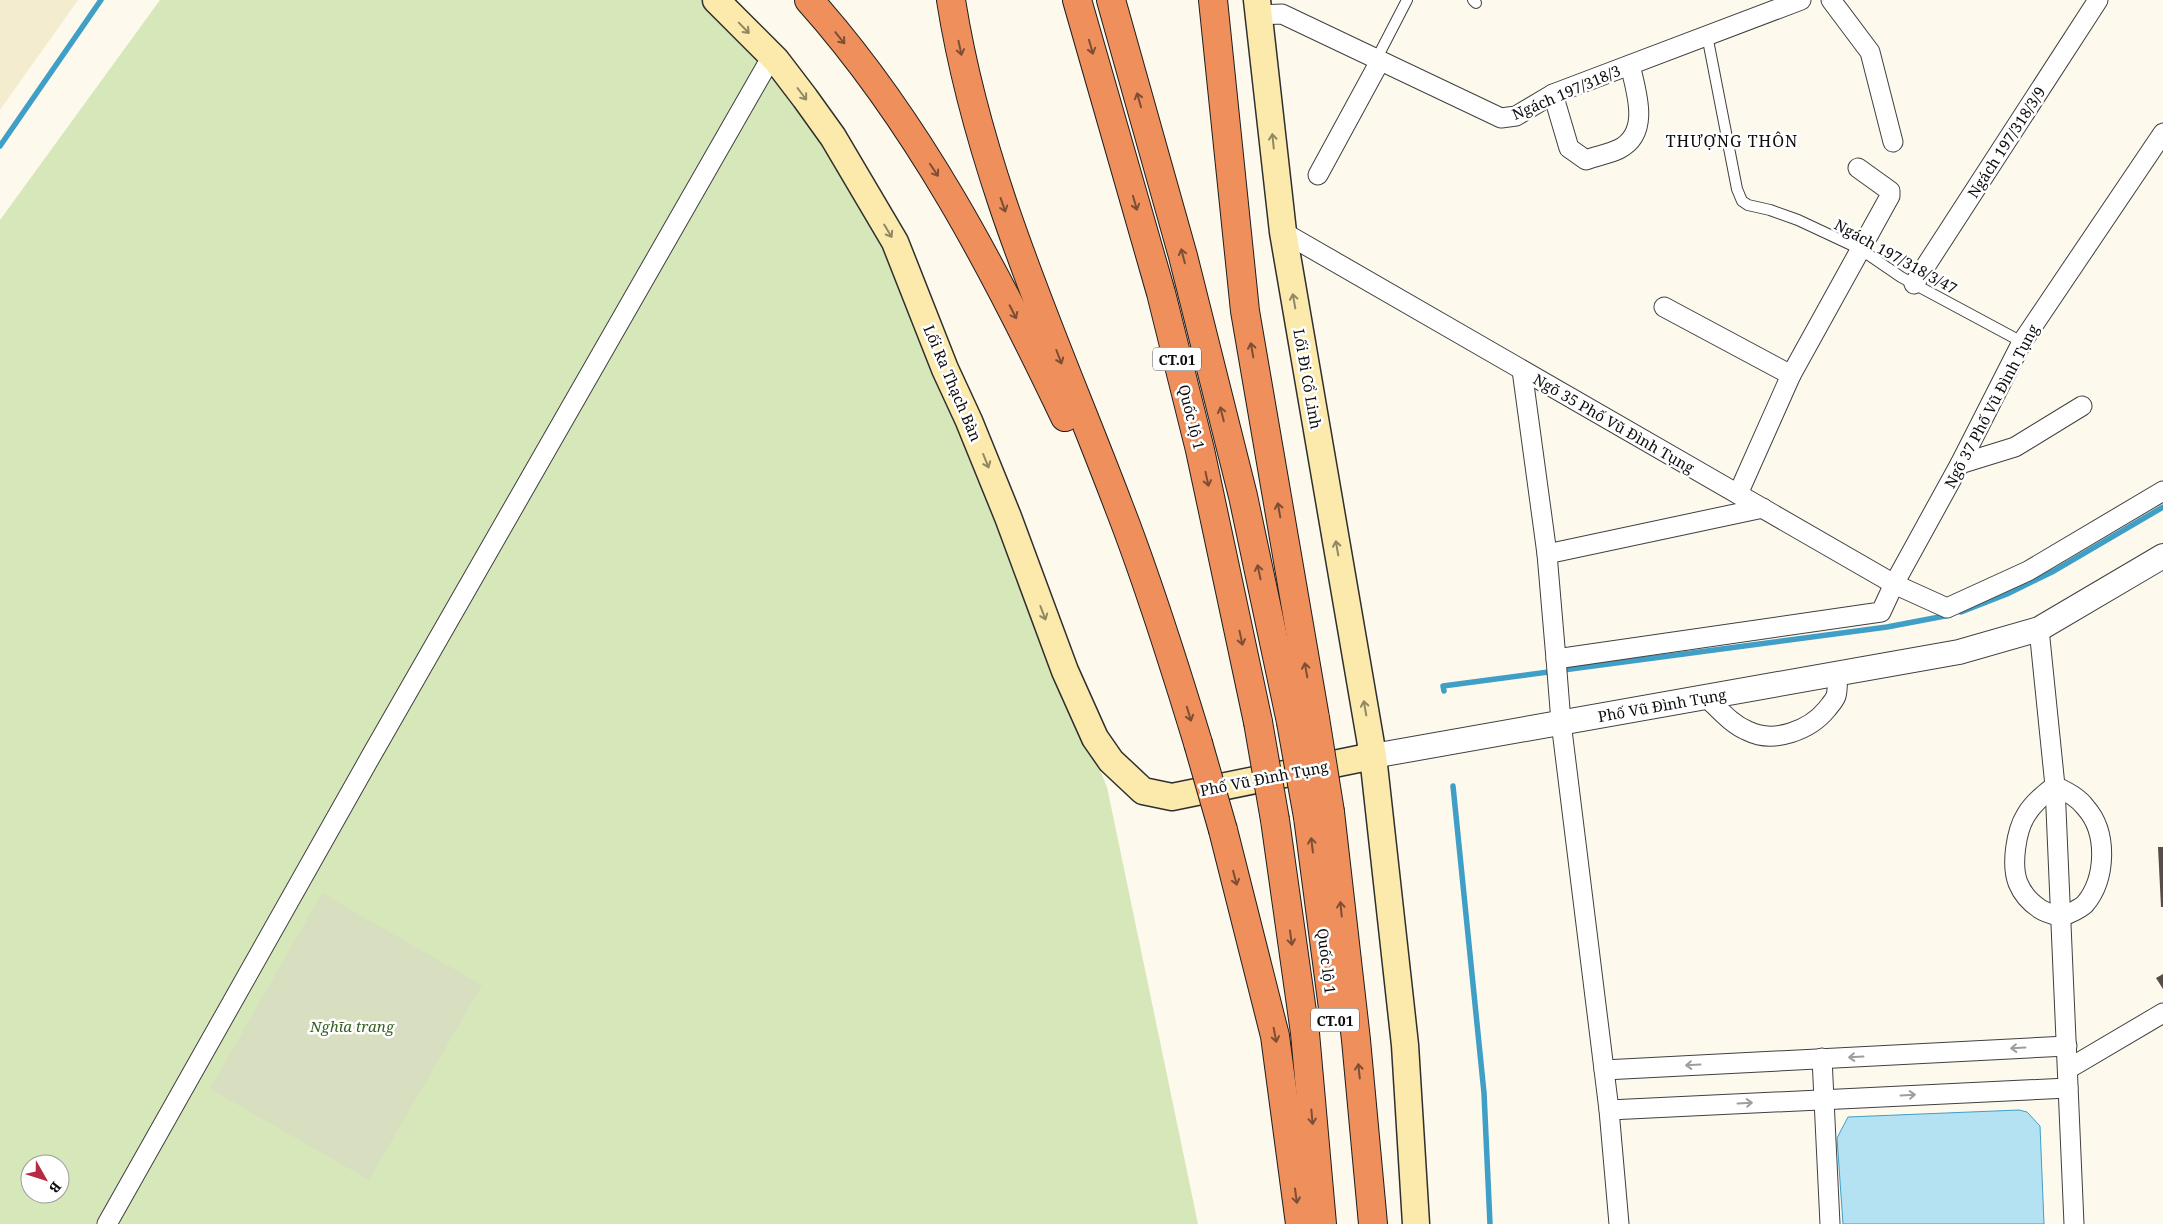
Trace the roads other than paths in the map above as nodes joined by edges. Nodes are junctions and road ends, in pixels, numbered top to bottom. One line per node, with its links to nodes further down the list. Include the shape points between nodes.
1 (716, 0): 14 (main road, Lối Ra Thạch Bàn, one-way to 14)
2 (809, 0): 41 (highway, one-way to 41, via 885,97 943,183 982,250 1098,487)
3 (951, 0): 41 (highway, one-way to 41, via 963,62 994,179 1120,508)
4 (1077, 0): 60 (highway, Quốc lộ 1 / CT.01, one-way to 60, bridge, via 1161,293 1200,450 1258,722 1275,820 1304,1034)
5 (1110, 0): 44 (highway, Quốc lộ 1 / CT.01, one-way to 5, via 1183,256)
6 (1196, 0): 22 (highway)
7 (1213, 0): 22 (highway)
8 (1407, 0): 15 (lane)
9 (1801, 0): 13 (street, Ngách 197/318/3)
10 (1831, 0): 19 (street, via 1870,52)
11 (2098, 0): 25 (street, Ngách 197/318/3/9)
12 (1271, 9): 15 (street, Ngách 197/318/3); 23 (main road, Lối Đi Cổ Linh, one-way to 12)
13 (1708, 36): 16 (street, Ngách 197/318/3); 24 (lane, Ngách 197/318/3/47, via 1742,202 1798,220)
14 (772, 56): 47 (main road, Lối Ra Thạch Bàn, one-way to 47, via 833,137 895,242 1005,508 1065,671 1095,738 1111,761); 58 (street)
15 (1378, 61): 17 (street, Ngách 197/318/3, via 1501,118 1516,116); 21 (street)
16 (1630, 65): 17 (street, Ngách 197/318/3); 17 (street, via 1640,113 1634,134 1620,148 1586,160 1569,148)
17 (1553, 94)
18 (2163, 133): 27 (street, Ngõ 37 Phố Vũ Đình Tụng)
19 (1893, 142)
20 (1858, 168): 24 (street, via 1890,191 1888,201)
21 (1318, 175)
22 (1238, 226): 44 (highway, one-way to 22, via 1245,311)
23 (1283, 233): 28 (street, Ngõ 35 Phố Vũ Đình Tụng); 45 (main road, Lối Đi Cổ Linh, one-way to 23)
24 (1860, 249): 25 (lane, Ngách 197/318/3/47); 29 (street)
25 (1914, 284): 27 (lane, Ngách 197/318/3/47)
26 (1664, 307): 29 (street)
27 (2022, 342): 31 (street, Ngõ 37 Phố Vũ Đình Tụng)
28 (1522, 370): 33 (street, Ngõ 35 Phố Vũ Đình Tụng); 35 (street)
29 (1792, 375): 33 (street)
30 (2082, 406): 31 (street, via 2015,447)
31 (1960, 464): 37 (street, Ngõ 37 Phố Vũ Đình Tụng)
32 (2163, 491): 37 (street, Ngõ 35 Phố Vũ Đình Tụng, via 2028,571 1946,608)
33 (1738, 494): 34 (street, Ngõ 35 Phố Vũ Đình Tụng)
34 (1763, 508): 35 (street); 37 (street, Ngõ 35 Phố Vũ Đình Tụng)
35 (1547, 554): 39 (street)
36 (2163, 556): 38 (street, Phố Vũ Đình Tụng)
37 (1894, 584): 39 (street, Ngõ 37 Phố Vũ Đình Tụng, via 1881,612)
38 (2039, 629): 40 (street, Phố Vũ Đình Tụng, via 1959,652); 46 (street)
39 (1556, 659): 43 (street)
40 (1838, 673): 42 (street, Phố Vũ Đình Tụng); 42 (street, via 1836,698 1821,716 1789,734 1766,736 1748,732)
41 (1180, 684): 59 (highway, one-way to 59, bridge, via 1223,830 1275,1036)
42 (1706, 697): 43 (street, Phố Vũ Đình Tụng)
43 (1560, 715): 45 (street, Phố Vũ Đình Tụng); 54 (street)
44 (1303, 720): 48 (highway, CT.01, bridge)
45 (1373, 756): 47 (main road, Phố Vũ Đình Tụng, via 1172,797); 63 (main road, Lối Đi Cổ Linh, via 1405,1045)
46 (2055, 786): 49 (street); 49 (street, via 2073,795 2086,808 2097,824 2100,845 2101,870 2096,888 2083,905); 49 (street, via 2038,799 2025,816 2017,836 2015,860 2017,883 2028,900 2041,911)
47 (1143, 792)
48 (1319, 815): 61 (highway, Quốc lộ 1 / CT.01, one-way to 48); 62 (highway, one-way to 48, via 1356,1040)
49 (2062, 917): 51 (street)
50 (2163, 1013): 53 (street)
51 (2067, 1046): 52 (street, one-way to 52); 53 (street)
52 (1822, 1058): 54 (street, one-way to 54); 56 (street)
53 (2068, 1069): 55 (street)
54 (1604, 1070): 57 (street)
55 (2068, 1088): 56 (street, one-way to 55); 66 (street)
56 (1824, 1099): 57 (street, one-way to 56); 65 (street)
57 (1609, 1110): 64 (street)
58 (107, 1224)
59 (1300, 1224)
60 (1322, 1224)
61 (1357, 1224)
62 (1373, 1224)
63 (1416, 1224)
64 (1619, 1224)
65 (1830, 1224)
66 (2074, 1224)

